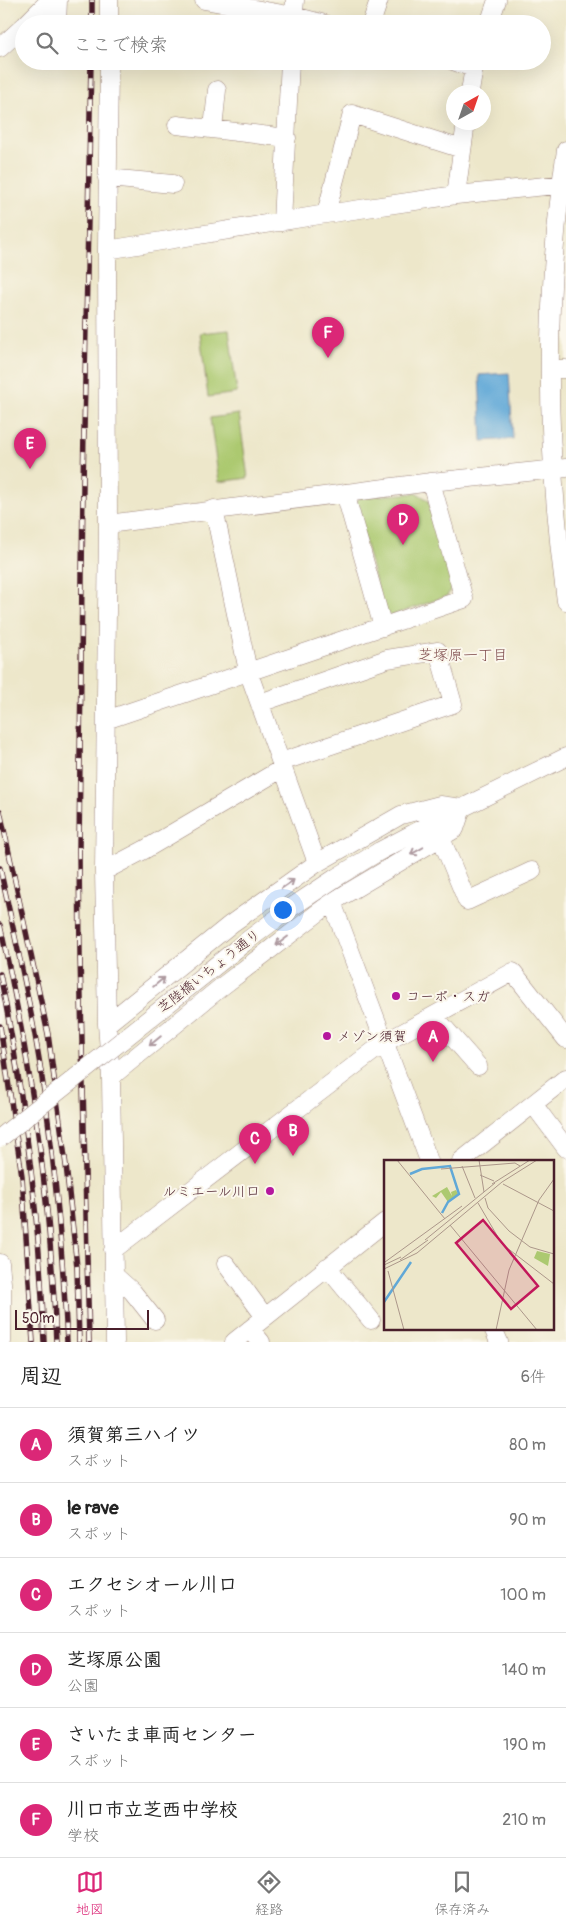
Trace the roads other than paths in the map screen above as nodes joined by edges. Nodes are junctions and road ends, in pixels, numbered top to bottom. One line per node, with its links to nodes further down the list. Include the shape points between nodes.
1 (50, 0): 8 (street)
2 (58, 0): 9 (street)
3 (109, 0): 10 (street)
4 (204, 0): 7 (street)
5 (379, 0): 11 (street)
6 (497, 0): 12 (street)
7 (294, 13)
8 (35, 15)
9 (57, 15)
10 (109, 15)
11 (375, 15)
12 (492, 15)
13 (15, 34): 14 (street)
14 (0, 48)
15 (109, 70): 26 (street)
16 (290, 70): 23 (street)
17 (473, 70): 18 (street)
18 (471, 85)
19 (217, 90): 21 (street)
20 (177, 125): 21 (street)
21 (213, 129): 23 (street)
22 (465, 130): 24 (street)
23 (287, 138): 31 (street)
24 (462, 149): 29 (street); 30 (street, via 352,114)
25 (566, 150): 28 (street)
26 (107, 178): 27 (street); 32 (street)
27 (173, 184)
28 (563, 184): 29 (street); 33 (street, via 550,336)
29 (456, 195): 30 (street)
30 (326, 214): 31 (street)
31 (282, 222): 32 (street)
32 (107, 250): 38 (street)
33 (558, 369): 34 (street)
34 (560, 468): 35 (street); 39 (street, via 558,543)
35 (430, 482): 36 (street); 40 (street, via 464,598)
36 (345, 493): 37 (street); 40 (street)
37 (214, 510): 38 (street); 41 (street)
38 (108, 524): 43 (street)
39 (566, 601)
40 (382, 627): 41 (street)
41 (248, 671): 42 (street); 43 (street)
42 (260, 703): 45 (street); 45 (street, via 388,659 438,651 452,704)
43 (106, 720): 49 (street)
44 (566, 757): 46 (street, 芝陸橋いちょう通り)
45 (282, 765): 48 (street); 49 (street)
46 (462, 808): 47 (street, via 455,829); 48 (street, via 440,805 401,815); 60 (street, 芝陸橋いちょう通り, bridge, via 337,876 260,931)
47 (441, 838): 50 (street, via 467,902); 51 (street, one-way to 51)
48 (317, 863): 53 (street, one-way to 48, via 231,924)
49 (104, 871): 53 (street)
50 (532, 871)
51 (332, 902): 55 (street); 57 (street, one-way to 57)
52 (434, 1016): 54 (street, via 513,972); 55 (street); 56 (street)
53 (107, 1024): 57 (street)
54 (566, 1039)
55 (384, 1043): 62 (street); 65 (street)
56 (478, 1066)
57 (111, 1077): 65 (street)
58 (566, 1078): 59 (street)
59 (533, 1104): 61 (street); 63 (street)
60 (0, 1138)
61 (566, 1148)
62 (429, 1160)
63 (462, 1160)
64 (384, 1223): 68 (street)
65 (113, 1250): 69 (street)
66 (0, 1262): 74 (street)
67 (226, 1264): 70 (street)
68 (327, 1267): 70 (street); 72 (street)
69 (114, 1275): 71 (street, via 132,1291); 75 (street)
70 (265, 1317): 73 (street)
71 (155, 1320)
72 (371, 1320)
73 (256, 1335): 76 (street)
74 (2, 1342)
75 (116, 1342)
76 (234, 1342)

